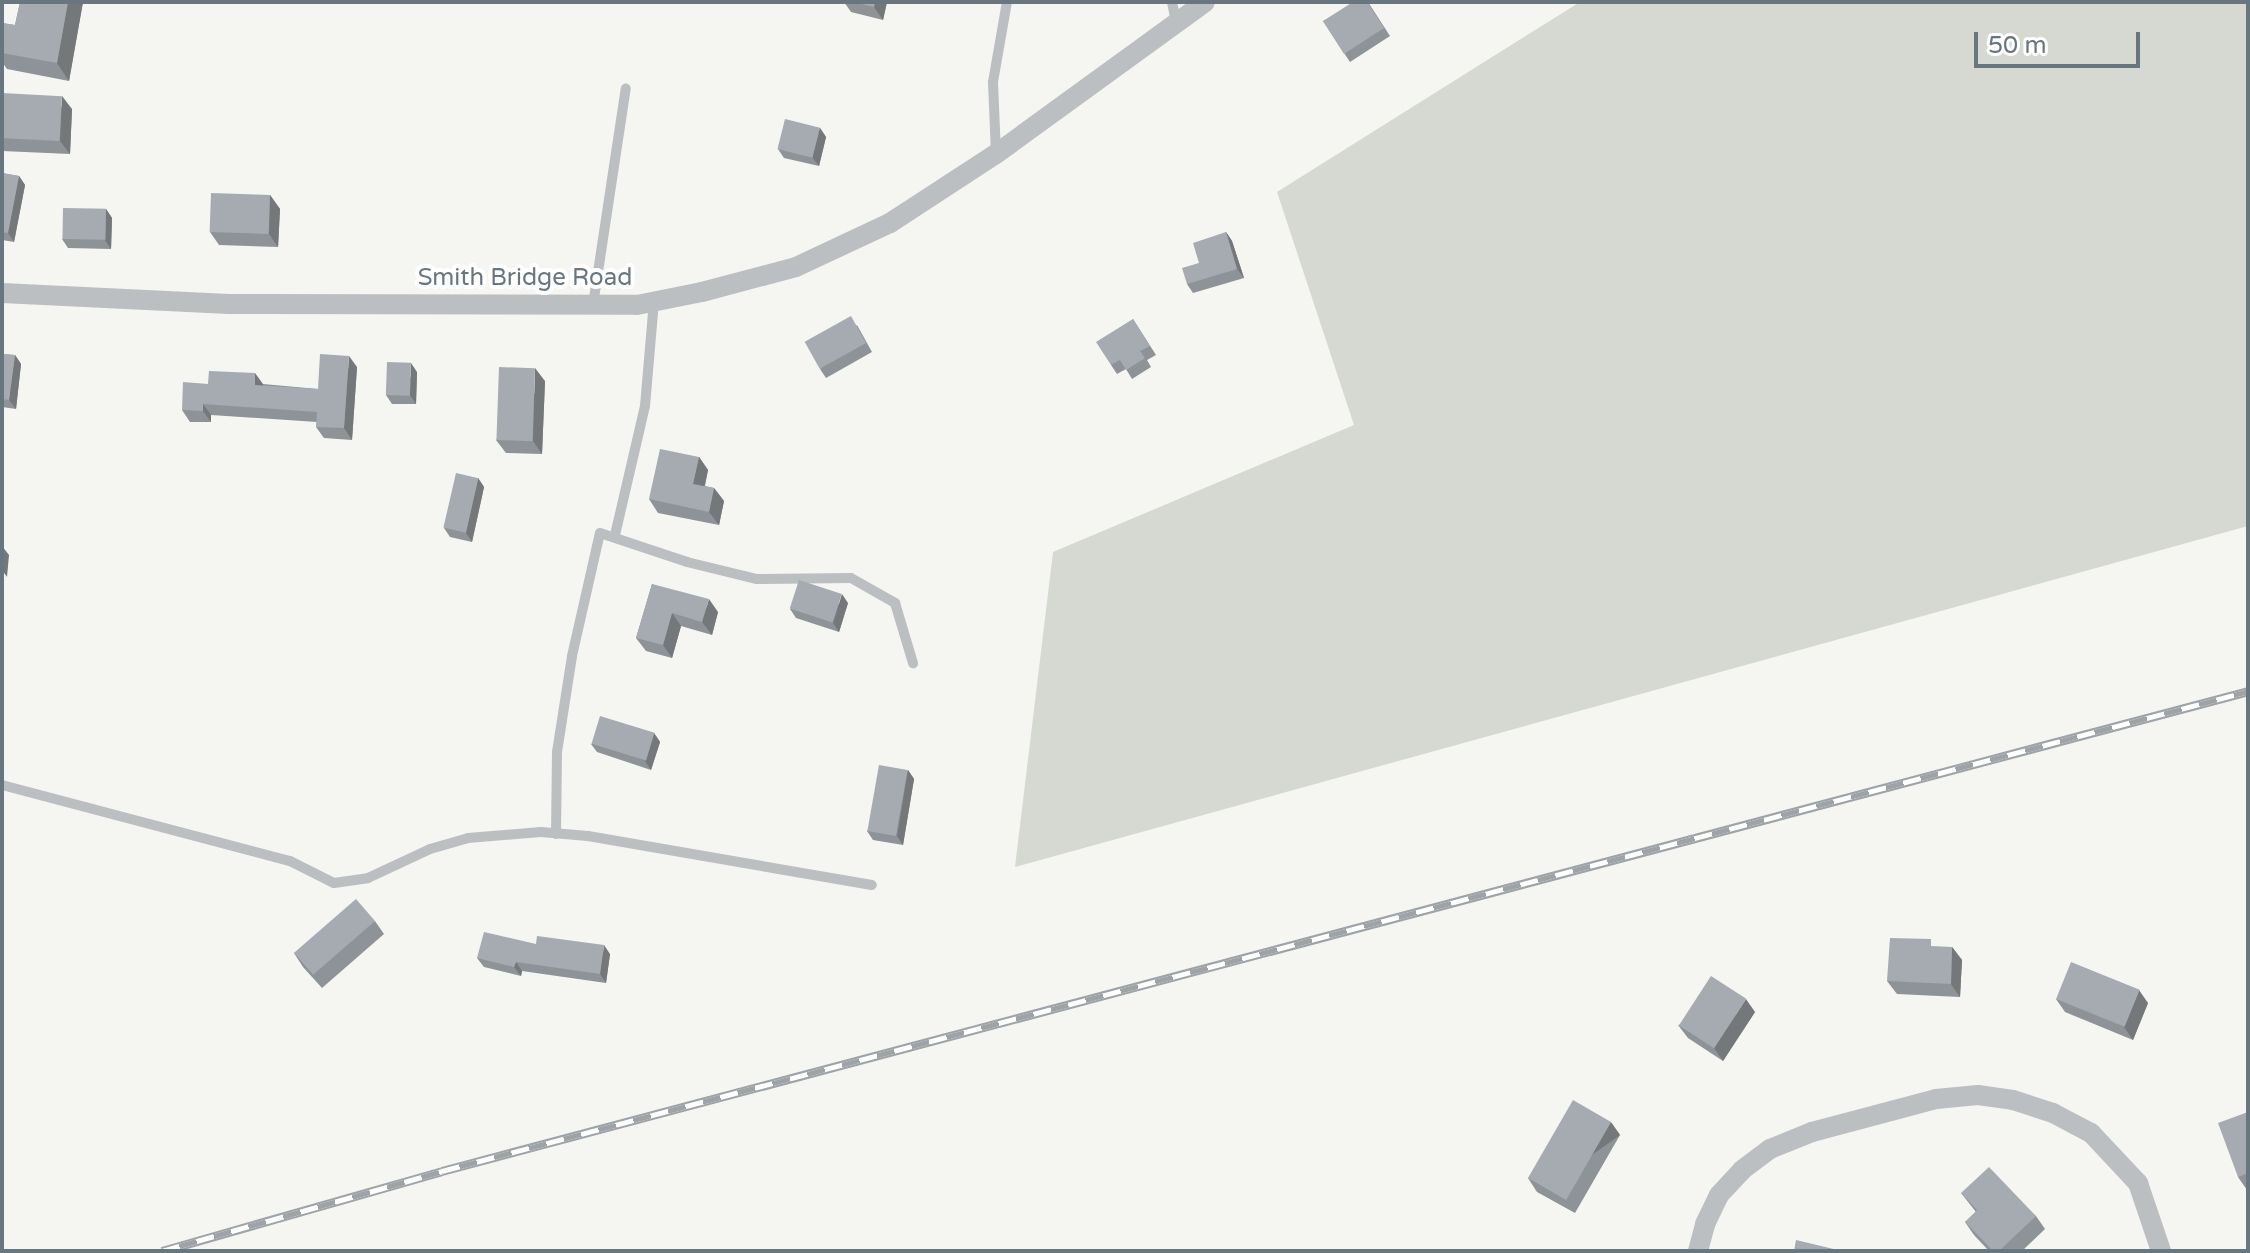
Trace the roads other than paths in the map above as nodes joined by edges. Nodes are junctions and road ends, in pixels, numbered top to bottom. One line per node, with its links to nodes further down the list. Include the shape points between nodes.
1 (1007, 2): 6 (lane, via 993,82)
2 (1172, 2): 4 (lane)
3 (1205, 2): 4 (street, Smith Bridge Road)
4 (1176, 23): 6 (street, Smith Bridge Road)
5 (626, 88): 9 (lane)
6 (996, 154): 8 (street, Smith Bridge Road, via 890,223 796,267)
7 (2, 293): 9 (street, Smith Bridge Road, via 229,304)
8 (654, 302): 9 (street, Smith Bridge Road); 10 (lane, via 645,406)
9 (593, 305)
10 (615, 535): 11 (lane, via 687,562 757,579 851,578 895,603); 13 (lane, via 600,533 572,656 557,752)
11 (913, 663)
12 (2, 785): 13 (lane, via 290,861 334,883 368,878 468,838)
13 (556, 834): 14 (lane)
14 (872, 885)
15 (1698, 1251): 16 (street, via 1719,1195 1770,1149 1812,1132 1936,1099 1978,1095 2053,1113 2091,1133 2138,1183)
16 (2161, 1251)

